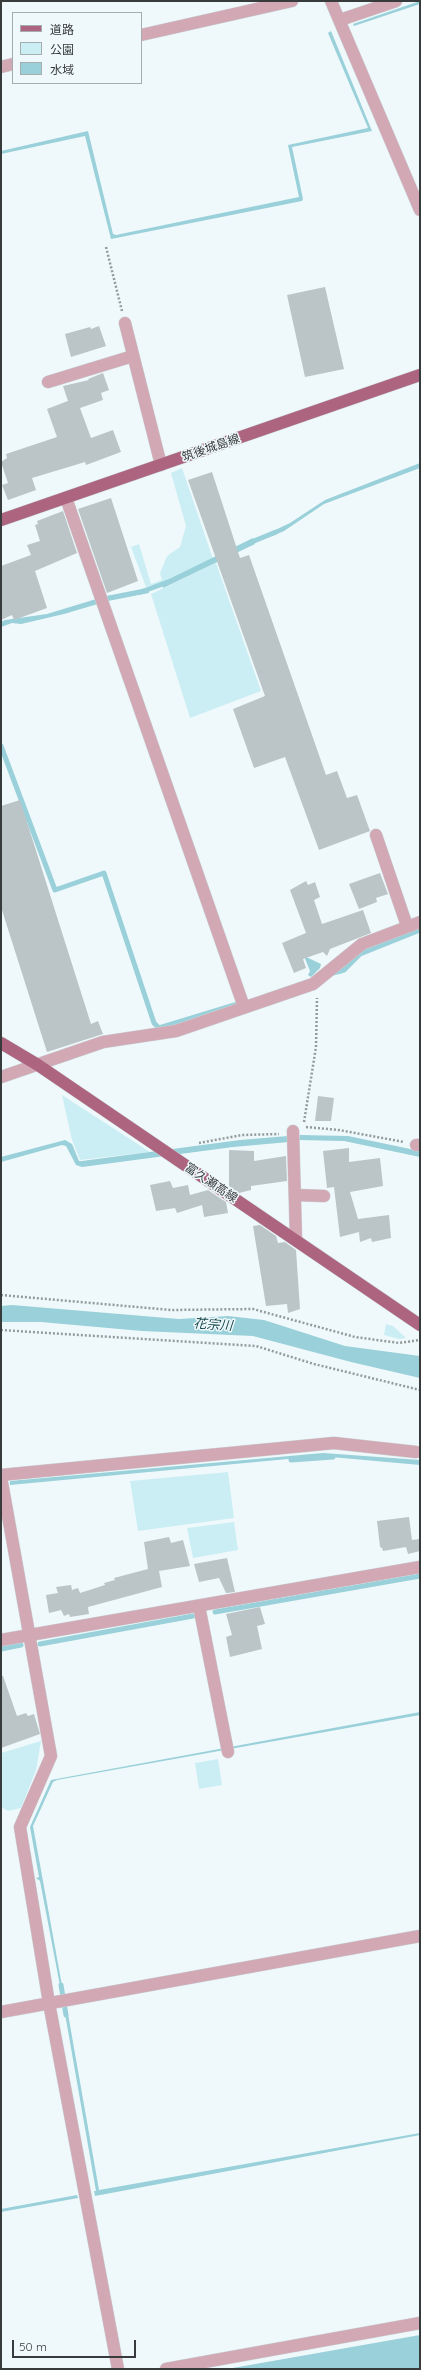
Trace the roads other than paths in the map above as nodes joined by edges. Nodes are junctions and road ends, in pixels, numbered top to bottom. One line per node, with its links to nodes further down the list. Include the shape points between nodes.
1 (292, 1): 5 (street)
2 (331, 1): 4 (street)
3 (396, 1): 4 (street)
4 (340, 20): 8 (street)
5 (142, 35)
6 (12, 64): 7 (street)
7 (1, 67)
8 (420, 210)
9 (125, 323): 10 (street)
10 (133, 356): 12 (street); 13 (street)
11 (420, 374): 13 (main road, 筑後城島線)
12 (48, 382)
13 (161, 465): 14 (main road, 筑後城島線)
14 (66, 498): 15 (main road, 筑後城島線); 19 (street)
15 (1, 520)
16 (376, 835): 18 (street)
17 (420, 922): 18 (street)
18 (407, 926): 19 (street, via 362,944 313,984)
19 (244, 1008): 21 (street, via 176,1031 103,1042)
20 (1, 1043): 21 (main road, 富久瀬高線)
21 (38, 1065): 22 (street); 26 (main road, 富久瀬高線)
22 (1, 1077)
23 (298, 1129): 24 (street)
24 (296, 1195): 25 (street); 26 (street)
25 (324, 1196)
26 (296, 1240): 27 (main road, 富久瀬高線)
27 (420, 1325)
28 (416, 1452): 29 (street, via 334,1443)
29 (1, 1476): 32 (street)
30 (420, 1567): 31 (street)
31 (199, 1606): 32 (street); 34 (street)
32 (30, 1635): 33 (street); 36 (street, via 51,1756 20,1827)
33 (1, 1640)
34 (228, 1752)
35 (420, 1936): 36 (street)
36 (50, 2003): 37 (street); 39 (street)
37 (1, 2012)
38 (420, 2323): 40 (street)
39 (118, 2369)
40 (166, 2369)

